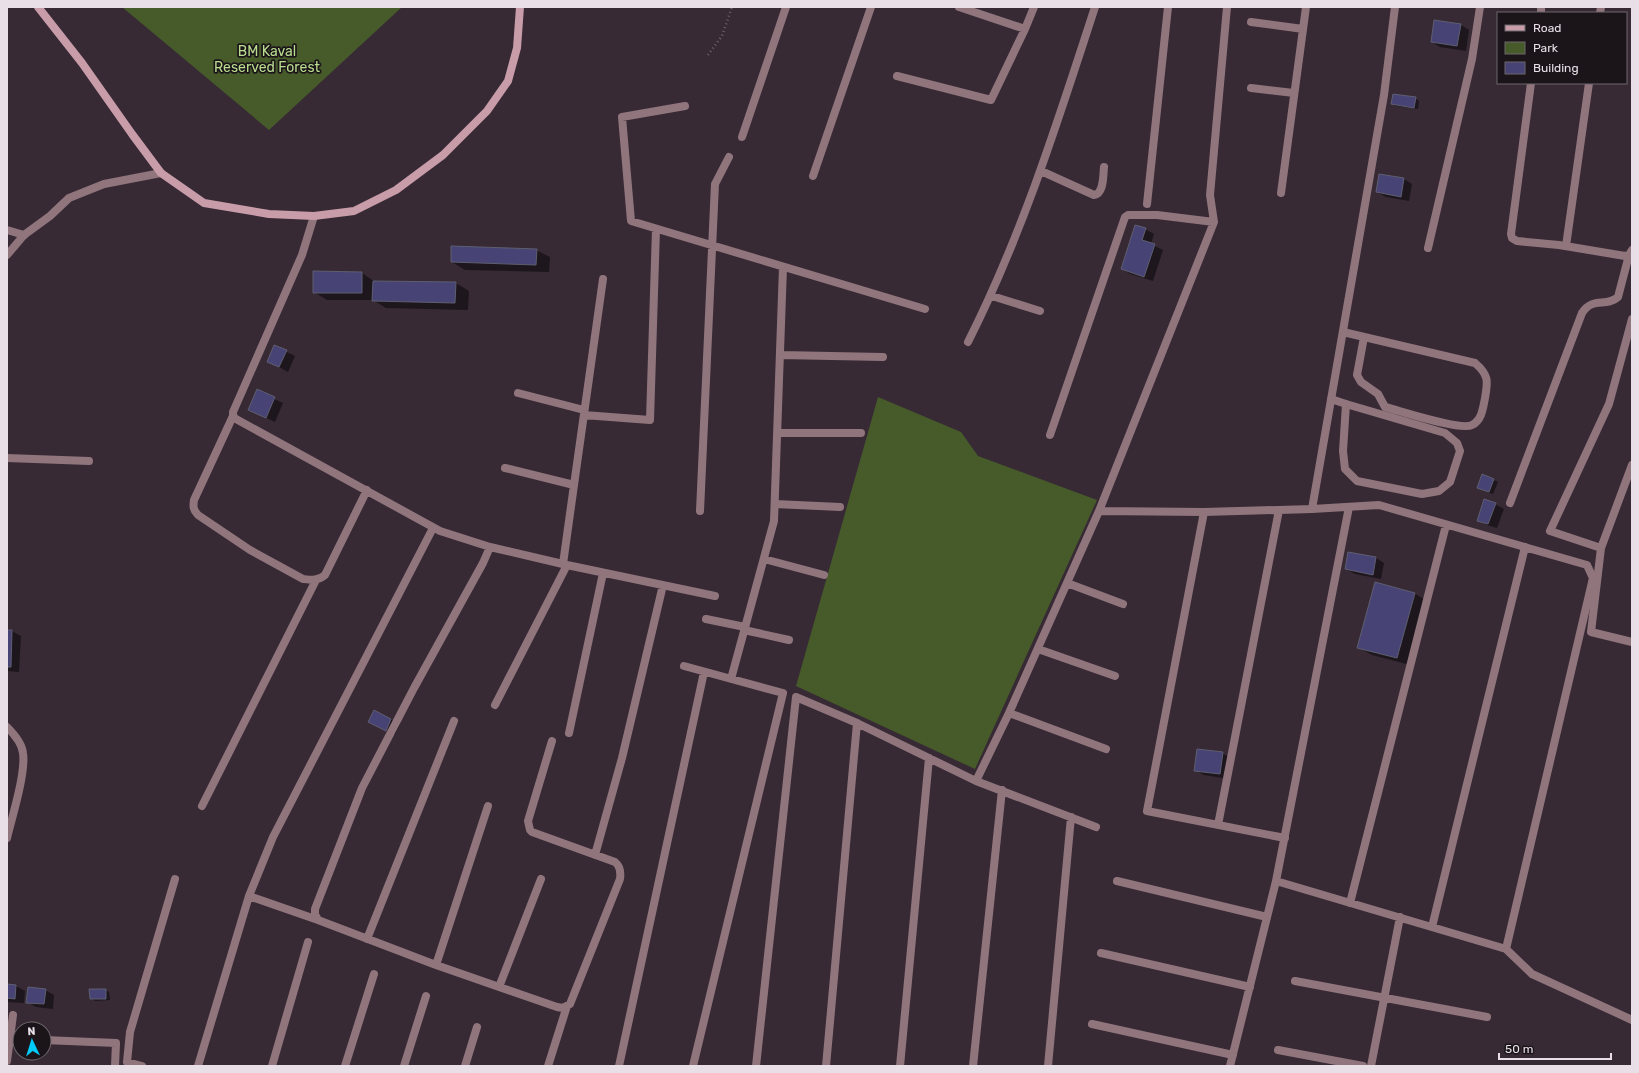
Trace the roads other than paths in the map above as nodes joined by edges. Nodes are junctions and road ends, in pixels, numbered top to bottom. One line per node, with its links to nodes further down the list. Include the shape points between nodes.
1 (38, 7): 26 (main road, via 82,63)
2 (520, 7): 30 (main road, via 517,48 508,81 487,111 443,155 396,190 354,211)
3 (786, 7): 22 (street)
4 (871, 7): 27 (street)
5 (959, 7): 14 (street)
6 (1034, 7): 14 (street)
7 (1095, 7): 25 (street)
8 (1168, 7): 29 (street)
9 (1227, 7): 31 (street, via 1210,195)
10 (1306, 7): 15 (street)
11 (1395, 7): 46 (street, via 1384,95)
12 (1480, 7): 37 (street, via 1472,59)
13 (1251, 22): 15 (street)
14 (1025, 29): 16 (street, via 991,100)
15 (1303, 29): 20 (street)
16 (897, 76)
17 (1531, 84): 36 (street, via 1511,234 1517,241)
18 (1589, 84): 36 (street)
19 (1251, 88): 20 (street)
20 (1294, 93): 28 (street)
21 (685, 106): 32 (street, via 622,117 631,221)
22 (742, 137)
23 (729, 157): 35 (street, via 715,184)
24 (1104, 167): 25 (street, via 1101,192 1094,195)
25 (1041, 171): 42 (street)
26 (161, 173): 30 (main road, via 204,203 269,214); 34 (street, via 104,184 69,198)
27 (813, 176)
28 (1281, 192)
29 (1147, 204)
30 (314, 216): 55 (street, via 302,255)
31 (1214, 222): 58 (street, via 1157,214 1125,217); 72 (street)
32 (656, 228): 35 (street); 54 (street, via 650,420)
33 (7, 230): 34 (street)
34 (24, 235): 39 (street)
35 (712, 245): 40 (street); 71 (street)
36 (1566, 246): 38 (street, via 1625,256)
37 (1428, 248)
38 (1630, 253): 65 (street, via 1618,297 1614,301 1595,302 1582,313)
39 (7, 255)
40 (783, 267): 43 (street); 49 (street)
41 (603, 279): 54 (street)
42 (992, 296): 44 (street); 48 (street)
43 (925, 309)
44 (1040, 311)
45 (1632, 319): 78 (street, via 1609,404 1550,531)
46 (1343, 332): 47 (street); 52 (street)
47 (1364, 337): 47 (street, via 1474,363 1482,370 1488,383 1481,417 1472,426 1457,426 1385,407 1378,394 1361,382 1357,375)
48 (968, 342)
49 (780, 355): 50 (street); 56 (street)
50 (883, 357)
51 (518, 393): 54 (street)
52 (1331, 400): 53 (street); 69 (street)
53 (1346, 404): 53 (street, via 1343,451 1345,468 1357,481 1422,494 1439,491 1450,482 1460,451 1457,443 1445,433)
54 (584, 412): 63 (street)
55 (233, 416): 64 (street); 83 (street, via 194,500 194,511 250,550 303,579)
56 (777, 433): 57 (street); 66 (street)
57 (861, 433)
58 (1050, 434)
59 (7, 458): 60 (street)
60 (89, 461)
61 (1632, 465): 78 (street)
62 (505, 468): 63 (street)
63 (574, 485): 80 (street)
64 (367, 490): 75 (street); 83 (street, via 325,574)
65 (1510, 503)
66 (775, 504): 67 (street); 79 (street, via 774,521)
67 (840, 507)
68 (1349, 507): 69 (street); 74 (street, via 1379,506); 114 (street)
69 (1312, 509): 70 (street)
70 (1279, 510): 73 (street); 111 (street)
71 (700, 511)
72 (1099, 512): 73 (street); 84 (street)
73 (1204, 512): 111 (street, via 1147,811)
74 (1446, 524): 77 (street); 121 (street)
75 (433, 528): 76 (street); 120 (street, via 274,837)
76 (490, 547): 80 (street); 124 (street, via 484,563 362,788 315,909)
77 (1525, 547): 125 (street); 128 (street, via 1587,565 1593,578)
78 (1601, 548): 91 (street, via 1591,632)
79 (764, 559): 82 (street); 89 (street)
80 (565, 565): 81 (street); 97 (street)
81 (603, 573): 85 (street); 102 (street)
82 (824, 574)
83 (316, 580): 108 (street)
84 (1067, 584): 87 (street); 92 (street)
85 (663, 585): 86 (street); 115 (street, via 622,758)
86 (715, 596)
87 (1123, 604)
88 (706, 619): 89 (street)
89 (745, 628): 90 (street); 96 (street)
90 (789, 640)
91 (1632, 642)
92 (1038, 649): 95 (street); 98 (street)
93 (684, 666): 94 (street)
94 (704, 672): 96 (street); 155 (street)
95 (1115, 676)
96 (731, 679): 156 (street, via 783,693)
97 (495, 705)
98 (1009, 713): 104 (street); 106 (street)
99 (454, 721): 126 (street)
100 (858, 723): 105 (street); 157 (street, via 796,697); 158 (street)
101 (7, 727): 113 (street, via 16,737 23,753 22,775)
102 (569, 733)
103 (552, 741): 115 (street, via 528,825 532,832)
104 (1106, 749)
105 (929, 758): 106 (street); 159 (street)
106 (976, 780): 107 (street)
107 (1002, 790): 110 (street); 160 (street)
108 (202, 806)
109 (488, 806): 130 (street)
110 (1071, 817): 112 (street); 161 (street)
111 (1218, 825): 114 (street)
112 (1096, 827)
113 (7, 838)
114 (1285, 838): 118 (street)
115 (595, 855): 137 (street, via 618,864 620,879)
116 (175, 879): 148 (street, via 130,1032 127,1062)
117 (542, 879): 133 (street)
118 (1276, 881): 121 (street); 122 (street)
119 (1117, 882): 122 (street)
120 (249, 896): 124 (street); 149 (street)
121 (1350, 902): 123 (street)
122 (1267, 917): 134 (street)
123 (1400, 917): 125 (street); 136 (street)
124 (318, 920): 126 (street)
125 (1432, 927): 128 (street)
126 (367, 939): 130 (street)
127 (308, 942): 150 (street)
128 (1506, 948): 140 (street, via 1532,974)
129 (1102, 953): 134 (street)
130 (436, 966): 133 (street)
131 (374, 974): 151 (street)
132 (1295, 981): 136 (street)
133 (499, 987): 137 (street, via 557,1007)
134 (1250, 987): 145 (street)
135 (426, 996): 152 (street)
136 (1384, 997): 139 (street); 164 (street)
137 (567, 1006): 154 (street)
138 (13, 1015): 146 (street)
139 (1487, 1017)
140 (1632, 1020)
141 (1092, 1024): 145 (street)
142 (477, 1027): 153 (street)
143 (52, 1040): 147 (street, via 116,1043)
144 (1278, 1050): 163 (street)
145 (1233, 1055): 162 (street)
146 (7, 1061)
147 (115, 1066)
148 (142, 1066)
149 (198, 1066)
150 (272, 1066)
151 (345, 1066)
152 (404, 1066)
153 (465, 1066)
154 (548, 1066)
155 (619, 1066)
156 (693, 1066)
157 (756, 1066)
158 (826, 1066)
159 (900, 1066)
160 (973, 1066)
161 (1048, 1066)
162 (1230, 1066)
163 (1363, 1066)
164 (1371, 1066)

